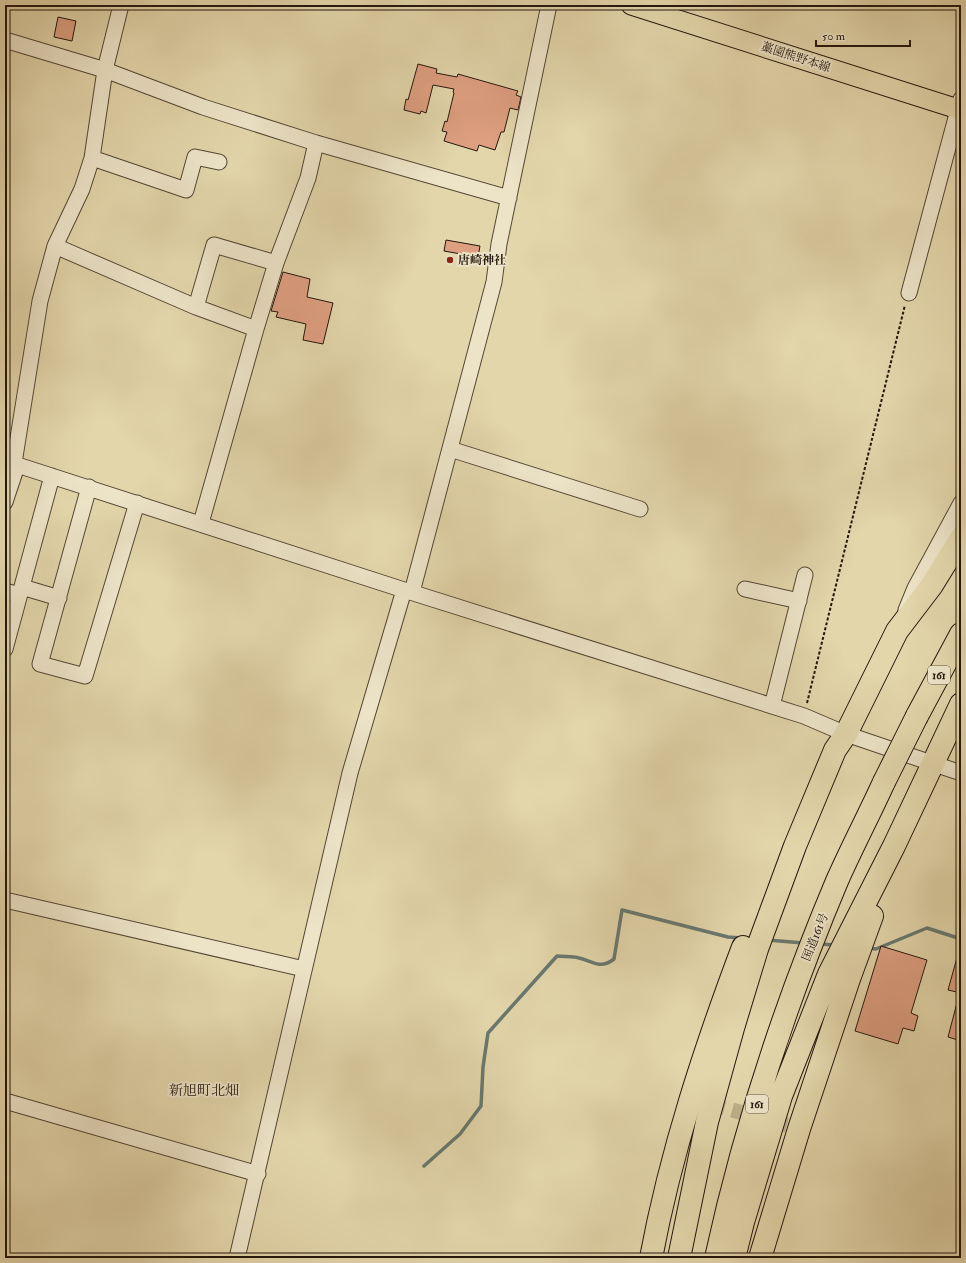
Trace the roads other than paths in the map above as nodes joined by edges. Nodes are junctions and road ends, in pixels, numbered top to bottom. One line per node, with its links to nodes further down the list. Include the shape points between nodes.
1 (121, 5): 5 (street)
2 (549, 5): 10 (street)
3 (631, 5): 6 (main road, 藁園熊野本線)
4 (5, 40): 5 (street)
5 (105, 70): 7 (street, via 203,108); 8 (street)
6 (960, 106): 13 (street)
7 (316, 143): 10 (street); 12 (street, via 308,178)
8 (92, 158): 9 (street, via 186,190 195,156); 11 (street, via 82,189)
9 (219, 162)
10 (509, 198): 16 (street, via 494,282)
11 (55, 246): 14 (street); 17 (street, via 40,301)
12 (276, 263): 14 (street, via 214,245); 15 (street)
13 (908, 293)
14 (196, 307): 15 (street)
15 (256, 329): 24 (street)
16 (450, 449): 23 (street); 30 (street)
17 (9, 462): 18 (street); 20 (street, via 15,472)
18 (52, 476): 19 (street); 29 (street)
19 (89, 487): 21 (street); 31 (street)
20 (5, 502)
21 (137, 503): 24 (street); 31 (street, via 85,676 40,664)
22 (961, 503): 33 (street, via 915,588)
23 (640, 509)
24 (200, 523): 30 (street)
25 (961, 538): 33 (highway, via 932,585)
26 (806, 575): 32 (street)
27 (745, 589): 32 (street)
28 (5, 591): 29 (street)
29 (20, 591): 31 (street); 35 (street)
30 (408, 591): 37 (street); 44 (street, via 350,773)
31 (59, 598)
32 (799, 601): 37 (street)
33 (897, 631): 38 (highway)
34 (961, 634): 50 (highway, 国道161号 / 161, bridge, via 884,782 838,880 812,944 740,1157)
35 (5, 648)
36 (961, 704): 39 (highway)
37 (772, 706): 38 (street)
38 (846, 734): 39 (street); 42 (highway, via 836,750 795,846 780,852)
39 (932, 765): 40 (street); 43 (highway, via 894,846)
40 (961, 773)
41 (5, 900): 44 (street)
42 (753, 940): 48 (highway, via 716,1020 700,1102 658,1222); 49 (highway, via 707,1122)
43 (852, 947): 51 (highway, via 829,974 781,1096); 52 (highway, via 793,1127)
44 (304, 968): 46 (street)
45 (5, 1101): 46 (street)
46 (258, 1174): 47 (street)
47 (237, 1258)
48 (651, 1258)
49 (679, 1258)
50 (716, 1258)
51 (734, 1258)
52 (760, 1258)

